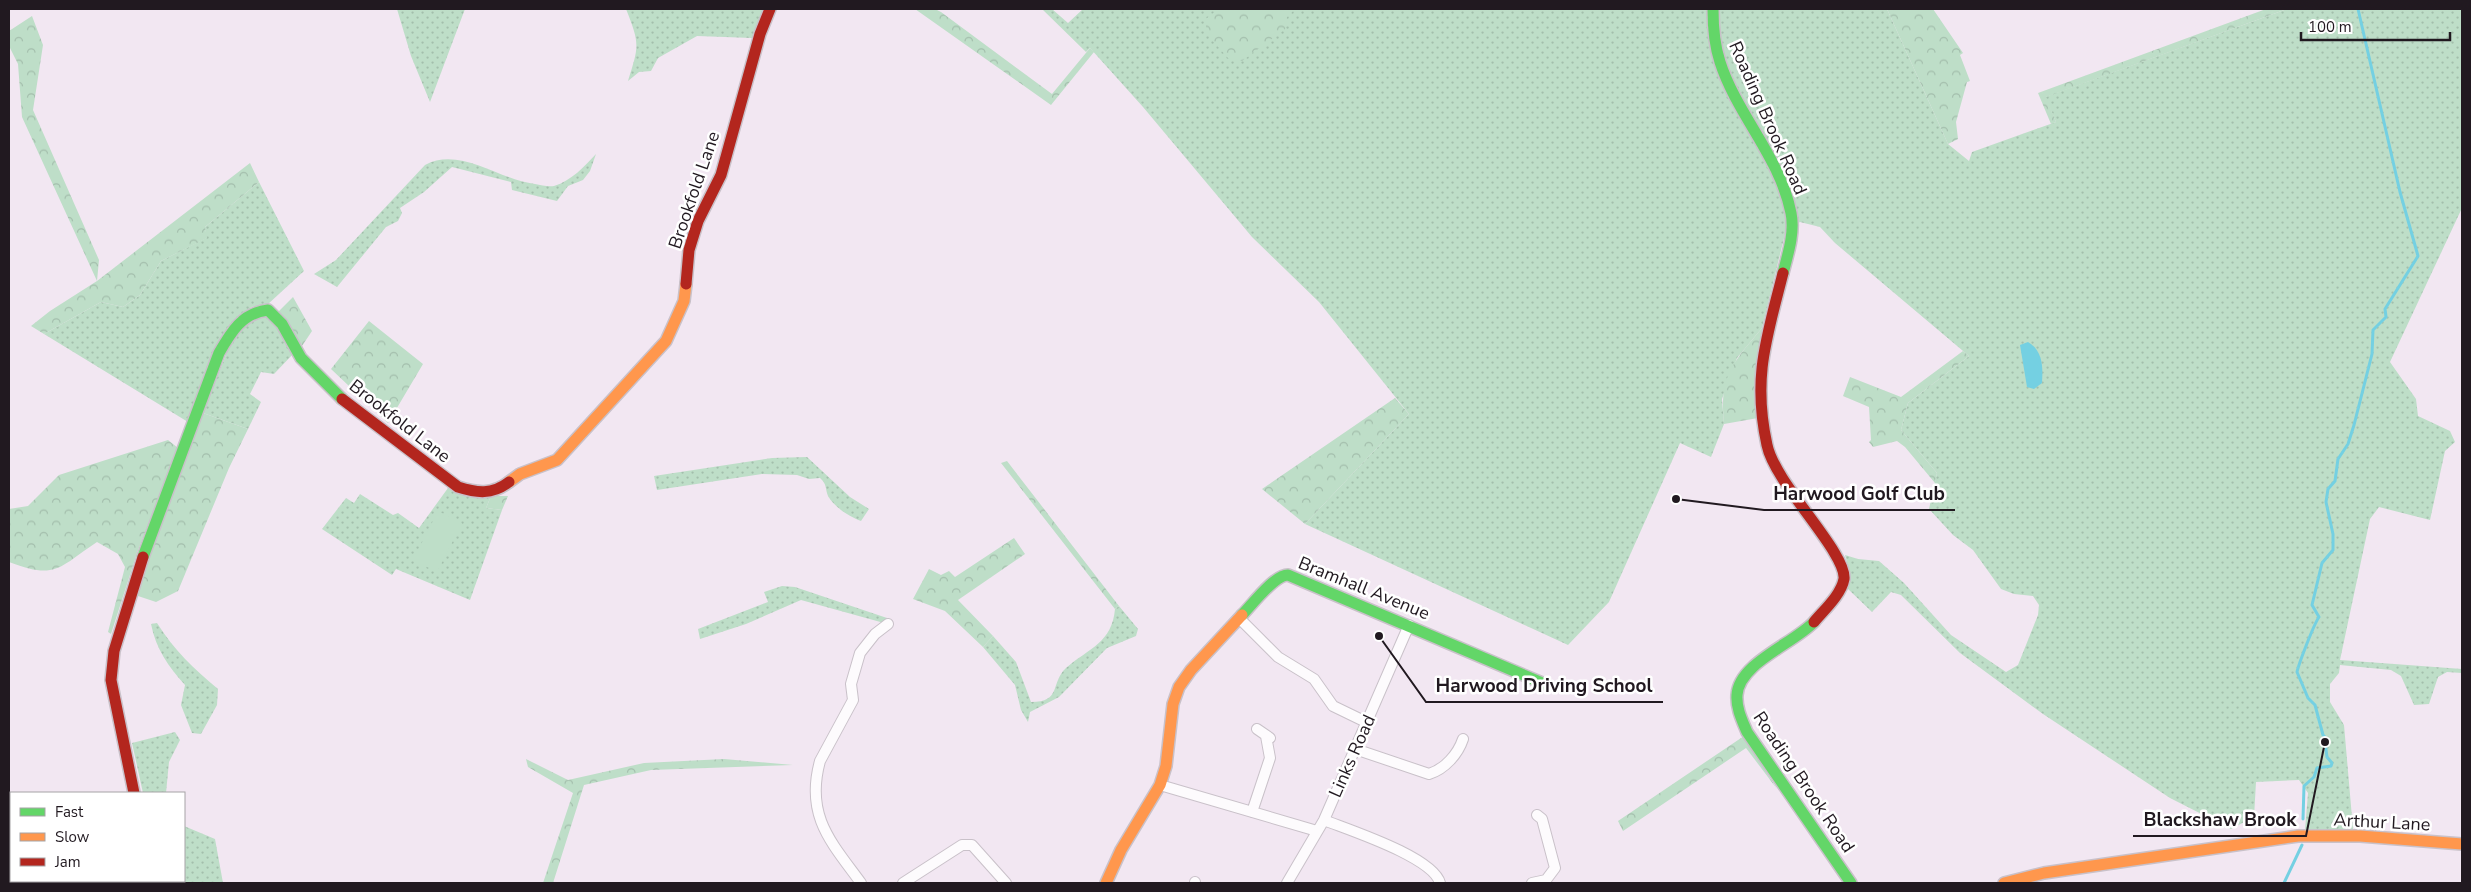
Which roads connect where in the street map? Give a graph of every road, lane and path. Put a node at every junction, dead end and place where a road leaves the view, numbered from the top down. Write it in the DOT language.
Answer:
graph roads {
  1 [pos="770,9"];
  2 [pos="1714,9"];
  3 [pos="1240,618"];
  4 [pos="888,624"];
  5 [pos="1409,625"];
  6 [pos="1548,684"];
  7 [pos="1366,722"];
  8 [pos="1256,728"];
  9 [pos="1464,738"];
  10 [pos="1355,749"];
  11 [pos="1160,785"];
  12 [pos="134,792"];
  13 [pos="1252,812"];
  14 [pos="1537,815"];
  15 [pos="1324,820"];
  16 [pos="1317,832"];
  17 [pos="2462,844"];
  18 [pos="861,883"];
  19 [pos="903,883"];
  20 [pos="1006,883"];
  21 [pos="1106,883"];
  22 [pos="1287,883"];
  23 [pos="1440,883"];
  24 [pos="1532,883"];
  25 [pos="1851,883"];
  26 [pos="2004,883"];
  1 -- 12 [label="street, Brookfold Lane"];
  2 -- 25 [label="street, Roading Brook Road"];
  3 -- 5 [label="street, Bramhall Avenue"];
  3 -- 7 [label="street"];
  3 -- 11 [label="street, Bramhall Avenue"];
  4 -- 18 [label="street"];
  5 -- 6 [label="street, Bramhall Avenue"];
  5 -- 7 [label="street, Links Road"];
  7 -- 10 [label="street, Links Road"];
  8 -- 13 [label="street"];
  9 -- 10 [label="street"];
  10 -- 15 [label="street, Links Road"];
  11 -- 13 [label="street"];
  11 -- 21 [label="street, Bramhall Avenue"];
  13 -- 16 [label="street"];
  14 -- 24 [label="street"];
  15 -- 16 [label="street, Links Road"];
  15 -- 23 [label="street"];
  16 -- 22 [label="street, Links Road"];
  17 -- 26 [label="street, Arthur Lane"];
  19 -- 20 [label="street"];
}
